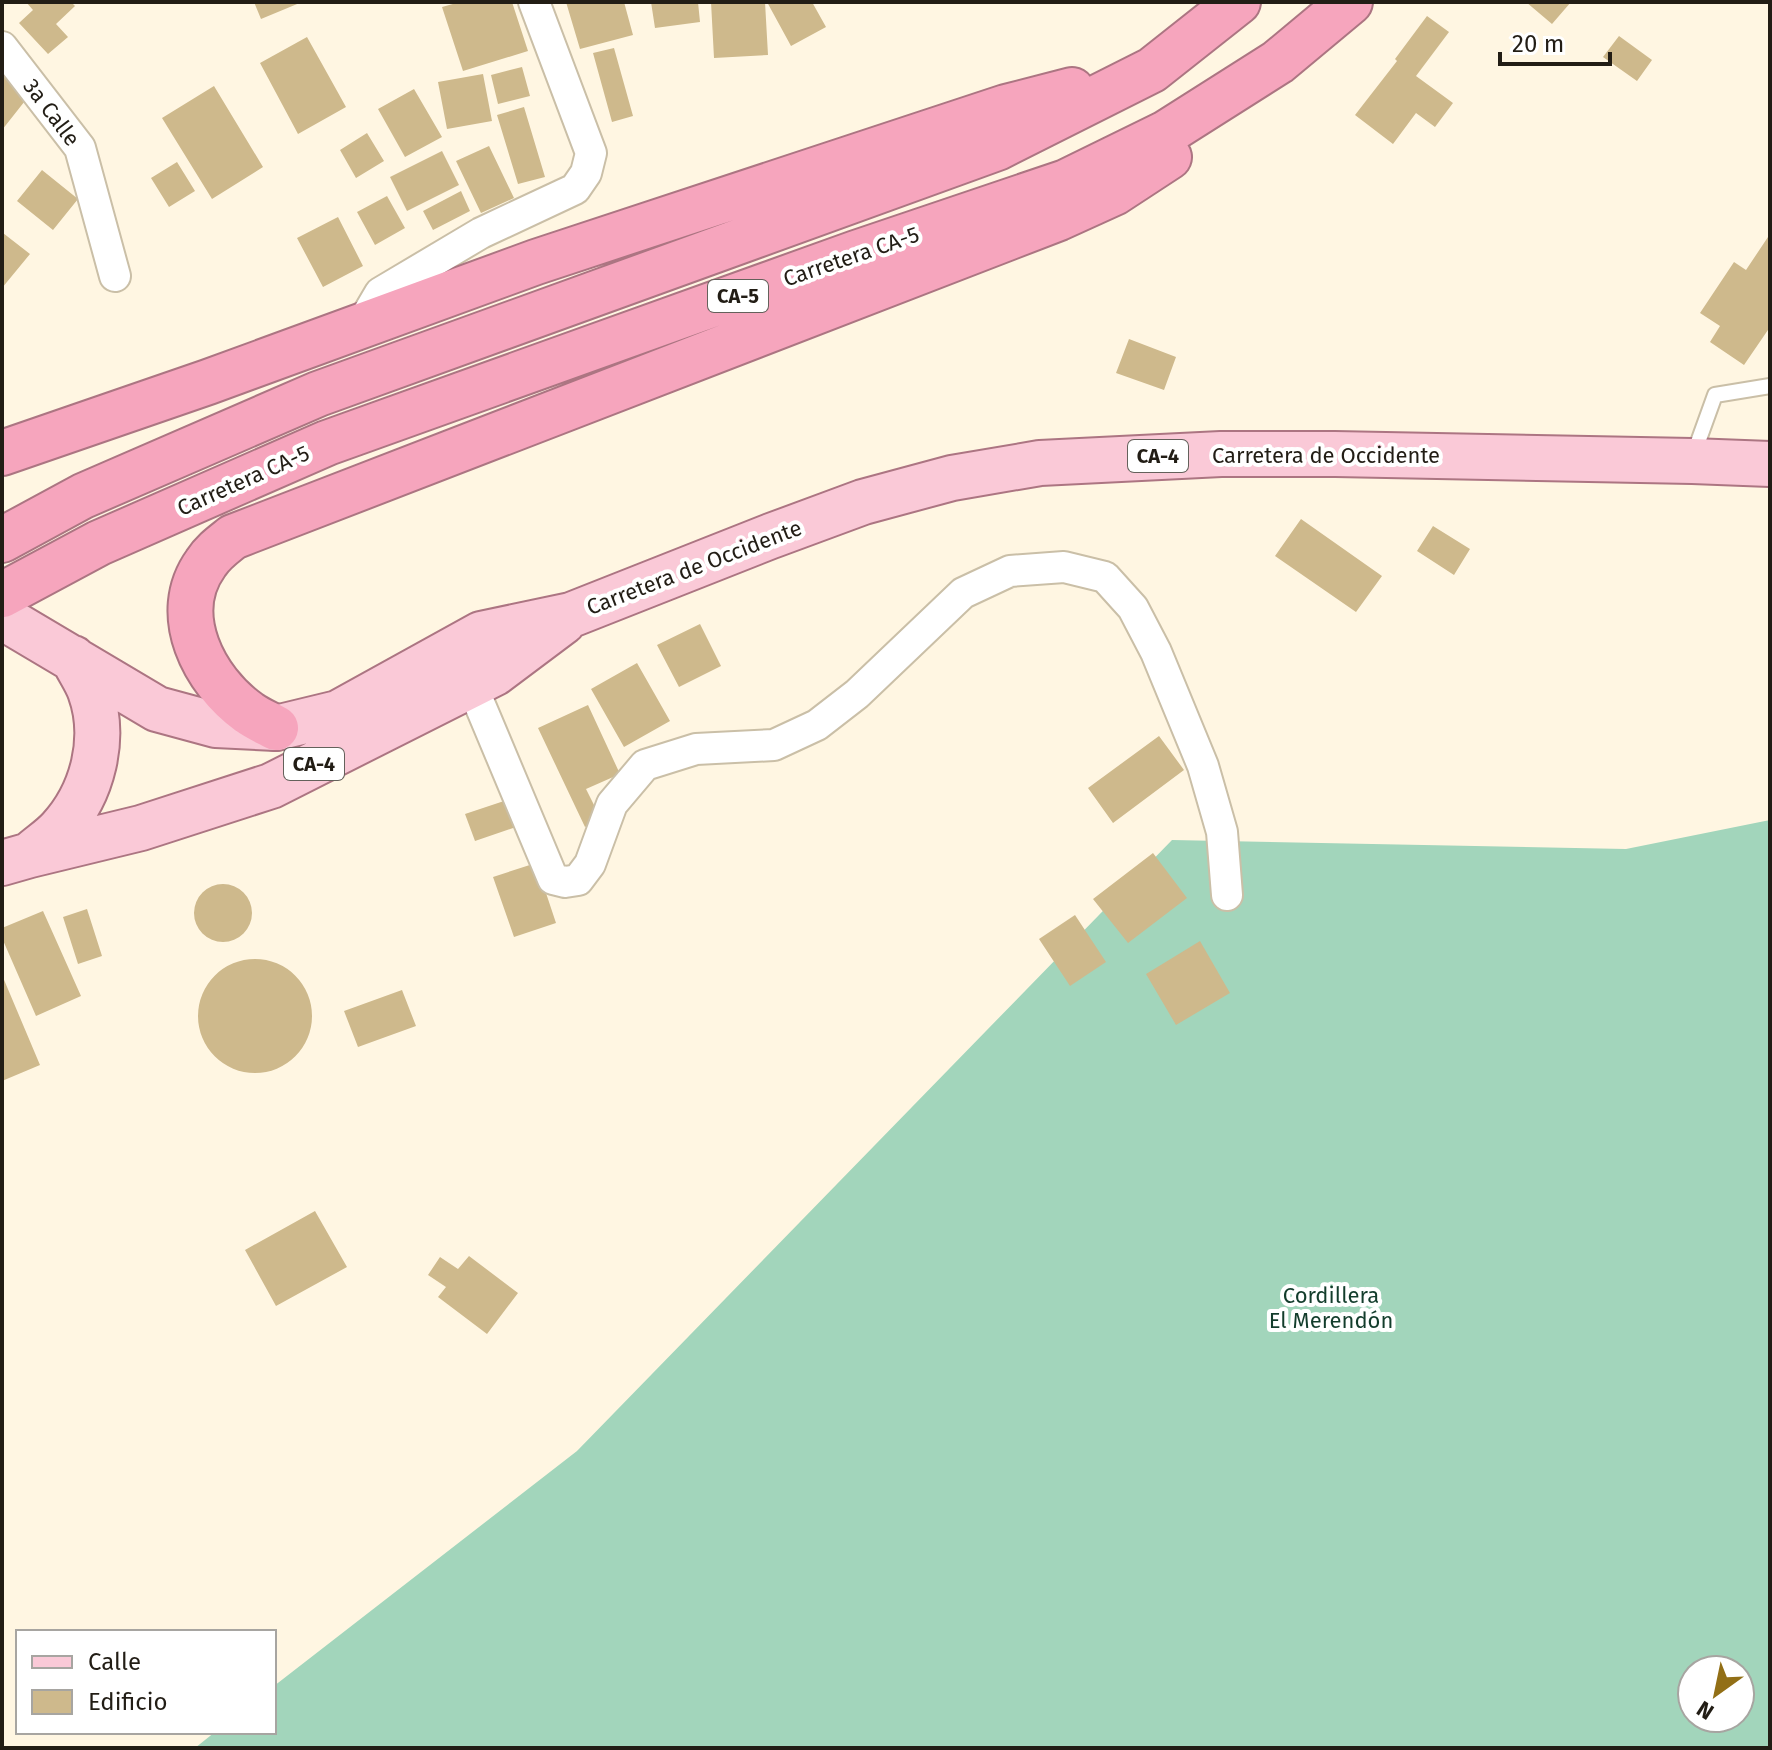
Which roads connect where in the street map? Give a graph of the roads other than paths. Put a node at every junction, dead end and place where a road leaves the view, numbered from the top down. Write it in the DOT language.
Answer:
graph roads {
  1 [pos="534,2"];
  2 [pos="1238,2"];
  3 [pos="1350,2"];
  4 [pos="2,47"];
  5 [pos="1278,62"];
  6 [pos="1152,70"];
  7 [pos="115,276"];
  8 [pos="360,327"];
  9 [pos="1770,386"];
  10 [pos="2,453"];
  11 [pos="1692,461"];
  12 [pos="1770,464"];
  13 [pos="2,540"];
  14 [pos="2,595"];
  15 [pos="571,615"];
  16 [pos="2,617"];
  17 [pos="73,658"];
  18 [pos="472,686"];
  19 [pos="276,728"];
  20 [pos="16,859"];
  21 [pos="1227,895"];
  1 -- 8 [label="street"];
  2 -- 6 [label="highway, CA-5"];
  3 -- 5 [label="highway, Carretera CA-5 / CA-5"];
  4 -- 7 [label="street, 3a Calle"];
  5 -- 14 [label="highway, Carretera CA-5 / CA-5"];
  5 -- 19 [label="highway"];
  6 -- 8 [label="highway"];
  6 -- 13 [label="highway, CA-5"];
  8 -- 10 [label="highway"];
  9 -- 11 [label="lane"];
  11 -- 12 [label="main road, Carretera de Occidente / CA-4"];
  11 -- 15 [label="main road, Carretera de Occidente / CA-4"];
  15 -- 18 [label="main road, Carretera de Occidente / CA-4"];
  15 -- 19 [label="main road, Carretera de Occidente / CA-4"];
  16 -- 17 [label="main road, Carretera de Occidente / CA-4"];
  17 -- 19 [label="main road, Carretera de Occidente / CA-4"];
  17 -- 20 [label="main road"];
  18 -- 20 [label="main road, Carretera de Occidente / CA-4"];
  18 -- 21 [label="street"];
}
